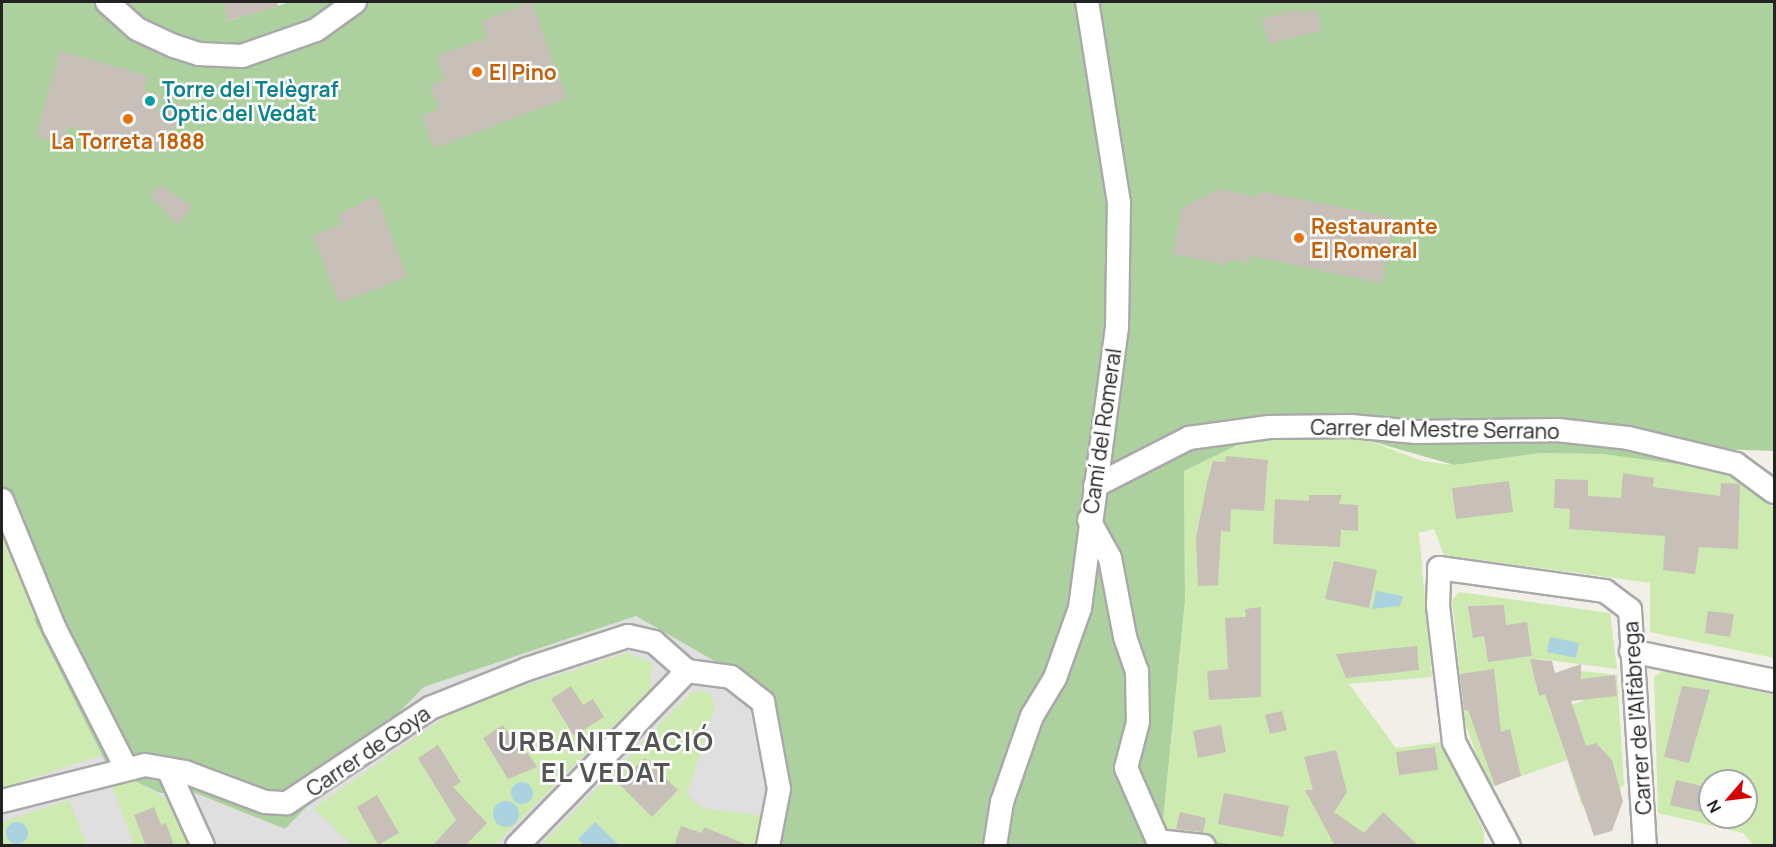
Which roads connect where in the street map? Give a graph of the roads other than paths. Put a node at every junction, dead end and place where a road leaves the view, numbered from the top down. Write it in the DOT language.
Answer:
graph roads {
  1 [pos="107,2"];
  2 [pos="355,2"];
  3 [pos="1087,2"];
  4 [pos="1095,486"];
  5 [pos="1774,492"];
  6 [pos="2,500"];
  7 [pos="1089,520"];
  8 [pos="1631,651"];
  9 [pos="687,671"];
  10 [pos="1774,681"];
  11 [pos="126,768"];
  12 [pos="168,769"];
  13 [pos="2,801"];
  14 [pos="203,846"];
  15 [pos="517,846"];
  16 [pos="768,846"];
  17 [pos="995,846"];
  18 [pos="1204,846"];
  19 [pos="1509,846"];
  20 [pos="1645,846"];
  1 -- 2 [label="street"];
  3 -- 4 [label="street, Camí del Romeral"];
  4 -- 5 [label="street, Carrer del Mestre Serrano"];
  4 -- 7 [label="street, Camí del Romeral"];
  6 -- 11 [label="street"];
  7 -- 17 [label="street, Camí del Romeral"];
  7 -- 18 [label="street"];
  8 -- 10 [label="street"];
  8 -- 19 [label="street, Carrer de l'Alfàbrega"];
  8 -- 20 [label="street, Carrer de l'Alfàbrega"];
  9 -- 12 [label="street, Carrer de Goya"];
  9 -- 15 [label="street"];
  9 -- 16 [label="street"];
  11 -- 12 [label="street, Carrer de Goya"];
  11 -- 13 [label="street, Carrer de Goya"];
  12 -- 14 [label="street"];
}
